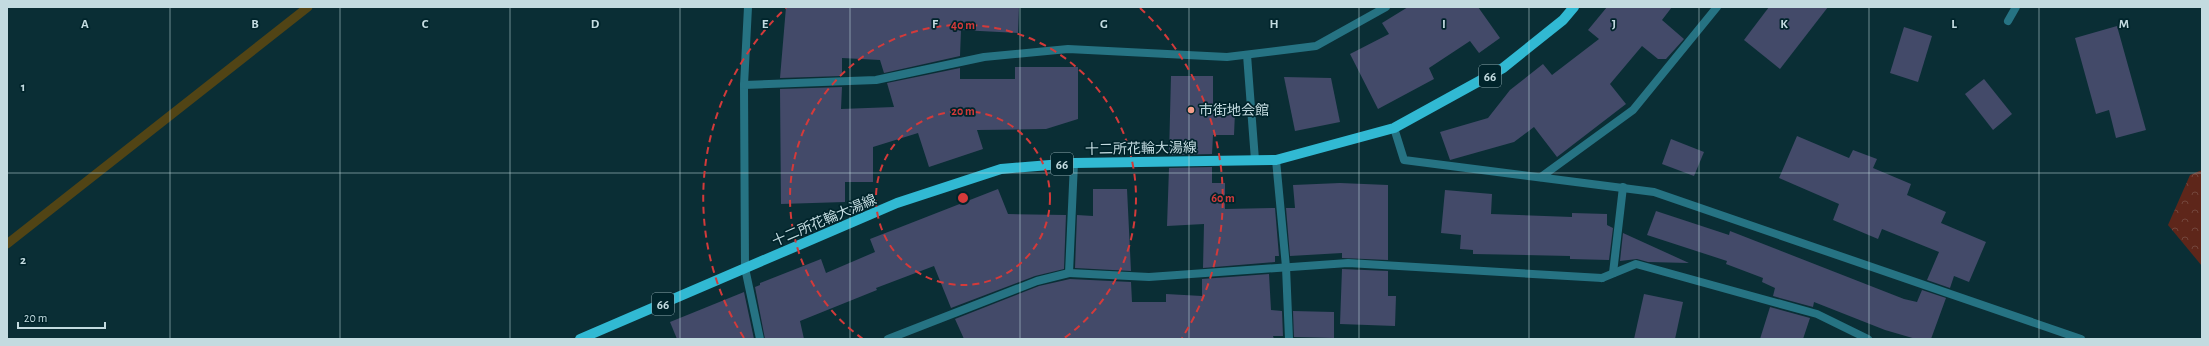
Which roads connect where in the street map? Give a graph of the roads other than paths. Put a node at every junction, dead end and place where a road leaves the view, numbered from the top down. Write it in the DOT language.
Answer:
graph roads {
  1 [pos="748,7"];
  2 [pos="1386,7"];
  3 [pos="1574,7"];
  4 [pos="1717,7"];
  5 [pos="2016,7"];
  6 [pos="2008,21"];
  7 [pos="1247,54"];
  8 [pos="744,85"];
  9 [pos="1394,128"];
  10 [pos="1255,160"];
  11 [pos="1276,160"];
  12 [pos="1074,163"];
  13 [pos="1541,177"];
  14 [pos="1623,187"];
  15 [pos="1286,267"];
  16 [pos="745,268"];
  17 [pos="1613,273"];
  18 [pos="1069,274"];
  19 [pos="580,339"];
  20 [pos="760,339"];
  21 [pos="888,339"];
  22 [pos="1289,339"];
  23 [pos="1868,339"];
  24 [pos="2081,339"];
  1 -- 8 [label="street"];
  2 -- 7 [label="street"];
  3 -- 9 [label="main road, 十二所花輪大湯線 / 66"];
  4 -- 13 [label="street"];
  5 -- 6 [label="street"];
  7 -- 8 [label="street"];
  7 -- 10 [label="street"];
  8 -- 16 [label="street"];
  9 -- 11 [label="main road, 十二所花輪大湯線 / 66"];
  9 -- 13 [label="street"];
  10 -- 11 [label="main road, 十二所花輪大湯線 / 66"];
  10 -- 12 [label="main road, 十二所花輪大湯線 / 66"];
  11 -- 15 [label="street"];
  12 -- 16 [label="main road, 十二所花輪大湯線 / 66"];
  12 -- 18 [label="street"];
  13 -- 14 [label="street"];
  14 -- 17 [label="street"];
  14 -- 24 [label="street"];
  15 -- 17 [label="street"];
  15 -- 18 [label="street"];
  15 -- 22 [label="street"];
  16 -- 19 [label="main road, 十二所花輪大湯線 / 66"];
  16 -- 20 [label="street"];
  17 -- 23 [label="street"];
  18 -- 21 [label="street"];
}
